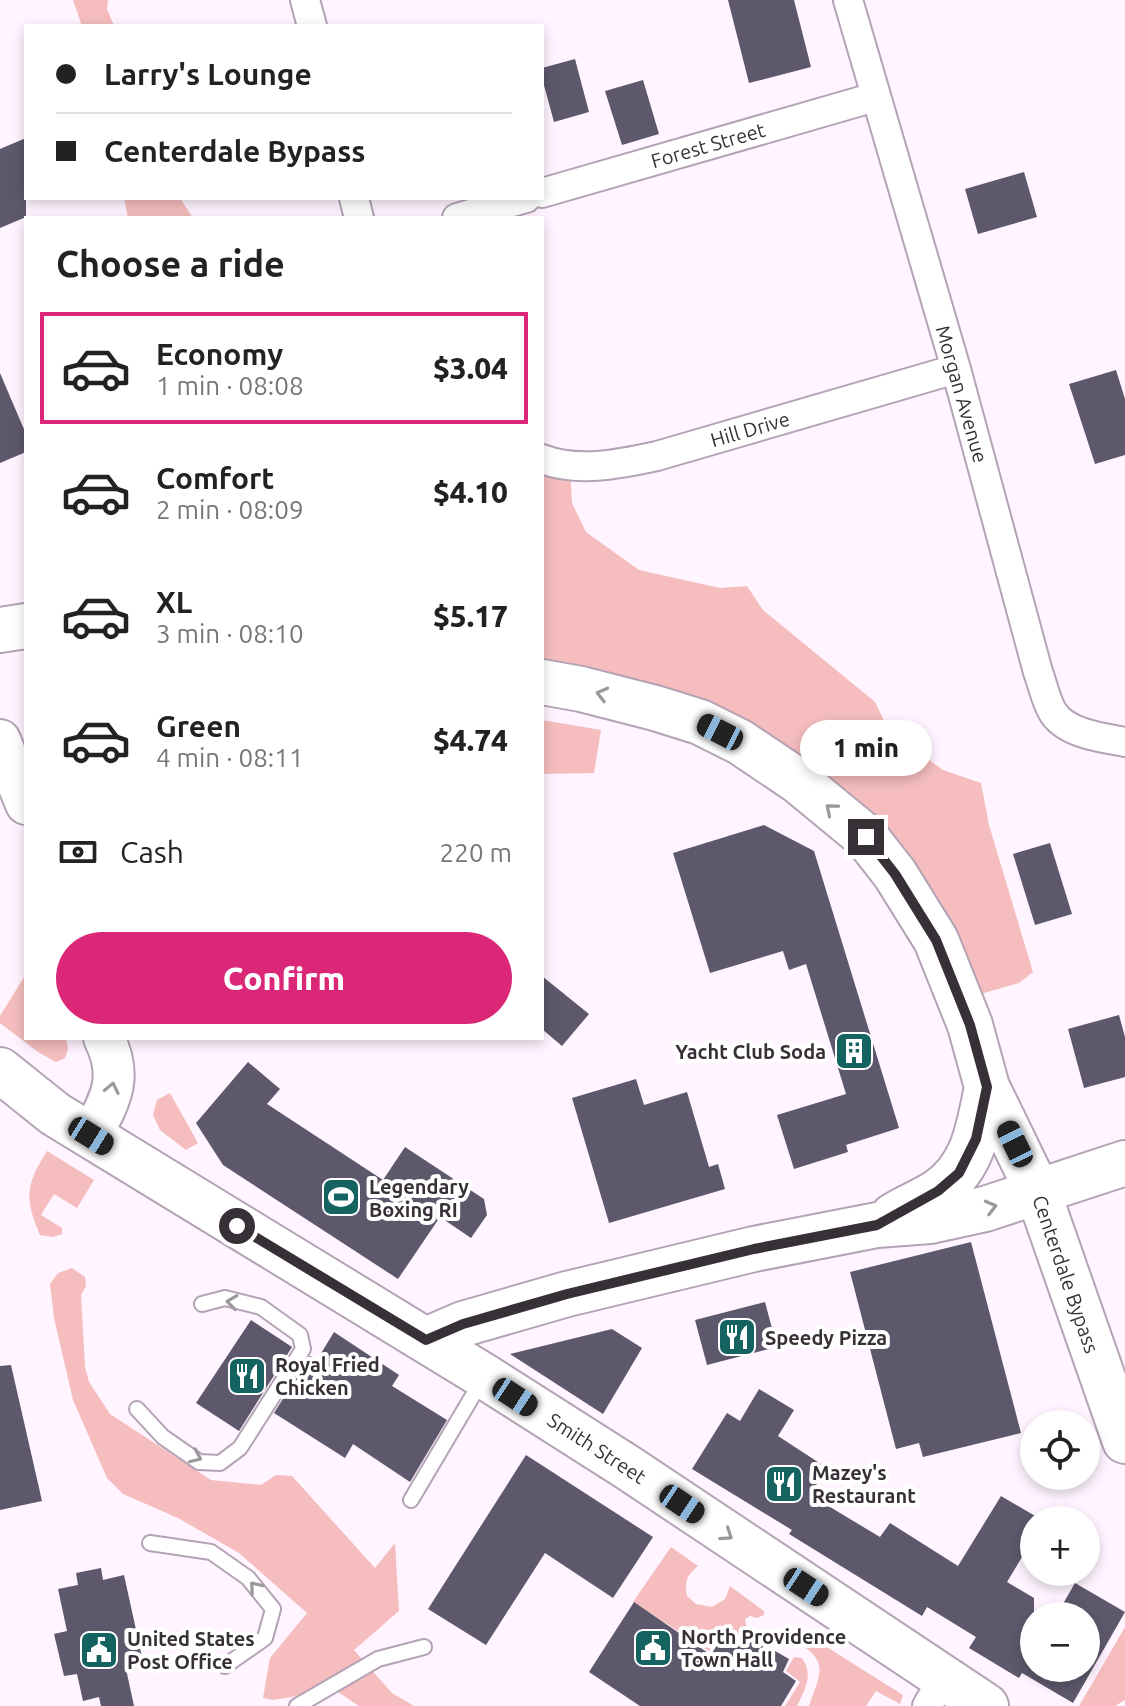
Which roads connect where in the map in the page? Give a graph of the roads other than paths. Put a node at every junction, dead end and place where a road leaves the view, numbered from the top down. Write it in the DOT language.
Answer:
graph roads {
  1 [pos="305,0"];
  2 [pos="848,0"];
  3 [pos="311,24"];
  4 [pos="875,97"];
  5 [pos="544,192"];
  6 [pos="519,200"];
  7 [pos="464,216"];
  8 [pos="956,369"];
  9 [pos="544,459"];
  10 [pos="24,626"];
  11 [pos="0,630"];
  12 [pos="544,682"];
  13 [pos="0,740"];
  14 [pos="1125,742"];
  15 [pos="24,799"];
  16 [pos="105,1040"];
  17 [pos="0,1070"];
  18 [pos="987,1087"];
  19 [pos="91,1136"];
  20 [pos="1125,1163"];
  21 [pos="1038,1192"];
  22 [pos="877,1225"];
  23 [pos="202,1304"];
  24 [pos="426,1340"];
  25 [pos="484,1376"];
  26 [pos="137,1409"];
  27 [pos="1125,1441"];
  28 [pos="411,1500"];
  29 [pos="150,1543"];
  30 [pos="424,1647"];
  31 [pos="225,1666"];
  32 [pos="935,1692"];
  33 [pos="297,1706"];
  34 [pos="986,1706"];
  1 -- 3 [label="street"];
  2 -- 4 [label="street, Morgan Avenue"];
  4 -- 5 [label="street, Forest Street"];
  4 -- 8 [label="street, Morgan Avenue"];
  6 -- 7 [label="street"];
  8 -- 9 [label="street, Hill Drive"];
  8 -- 14 [label="street, Morgan Avenue"];
  10 -- 11 [label="main road"];
  18 -- 12 [label="main road, Centerdale Bypass, one-way"];
  13 -- 15 [label="main road"];
  19 -- 16 [label="main road, one-way"];
  17 -- 19 [label="main road, Smith Street"];
  18 -- 21 [label="main road, Centerdale Bypass"];
  18 -- 22 [label="main road"];
  19 -- 24 [label="main road, Smith Street"];
  20 -- 21 [label="main road"];
  22 -- 21 [label="main road, one-way"];
  21 -- 27 [label="main road, Centerdale Bypass"];
  22 -- 24 [label="main road"];
  26 -- 23 [label="lane, one-way"];
  24 -- 25 [label="main road, Smith Street"];
  25 -- 28 [label="lane"];
  25 -- 32 [label="main road, Smith Street, one-way"];
  31 -- 29 [label="lane, one-way"];
  30 -- 33 [label="lane"];
  32 -- 34 [label="main road, Smith Street"];
}
